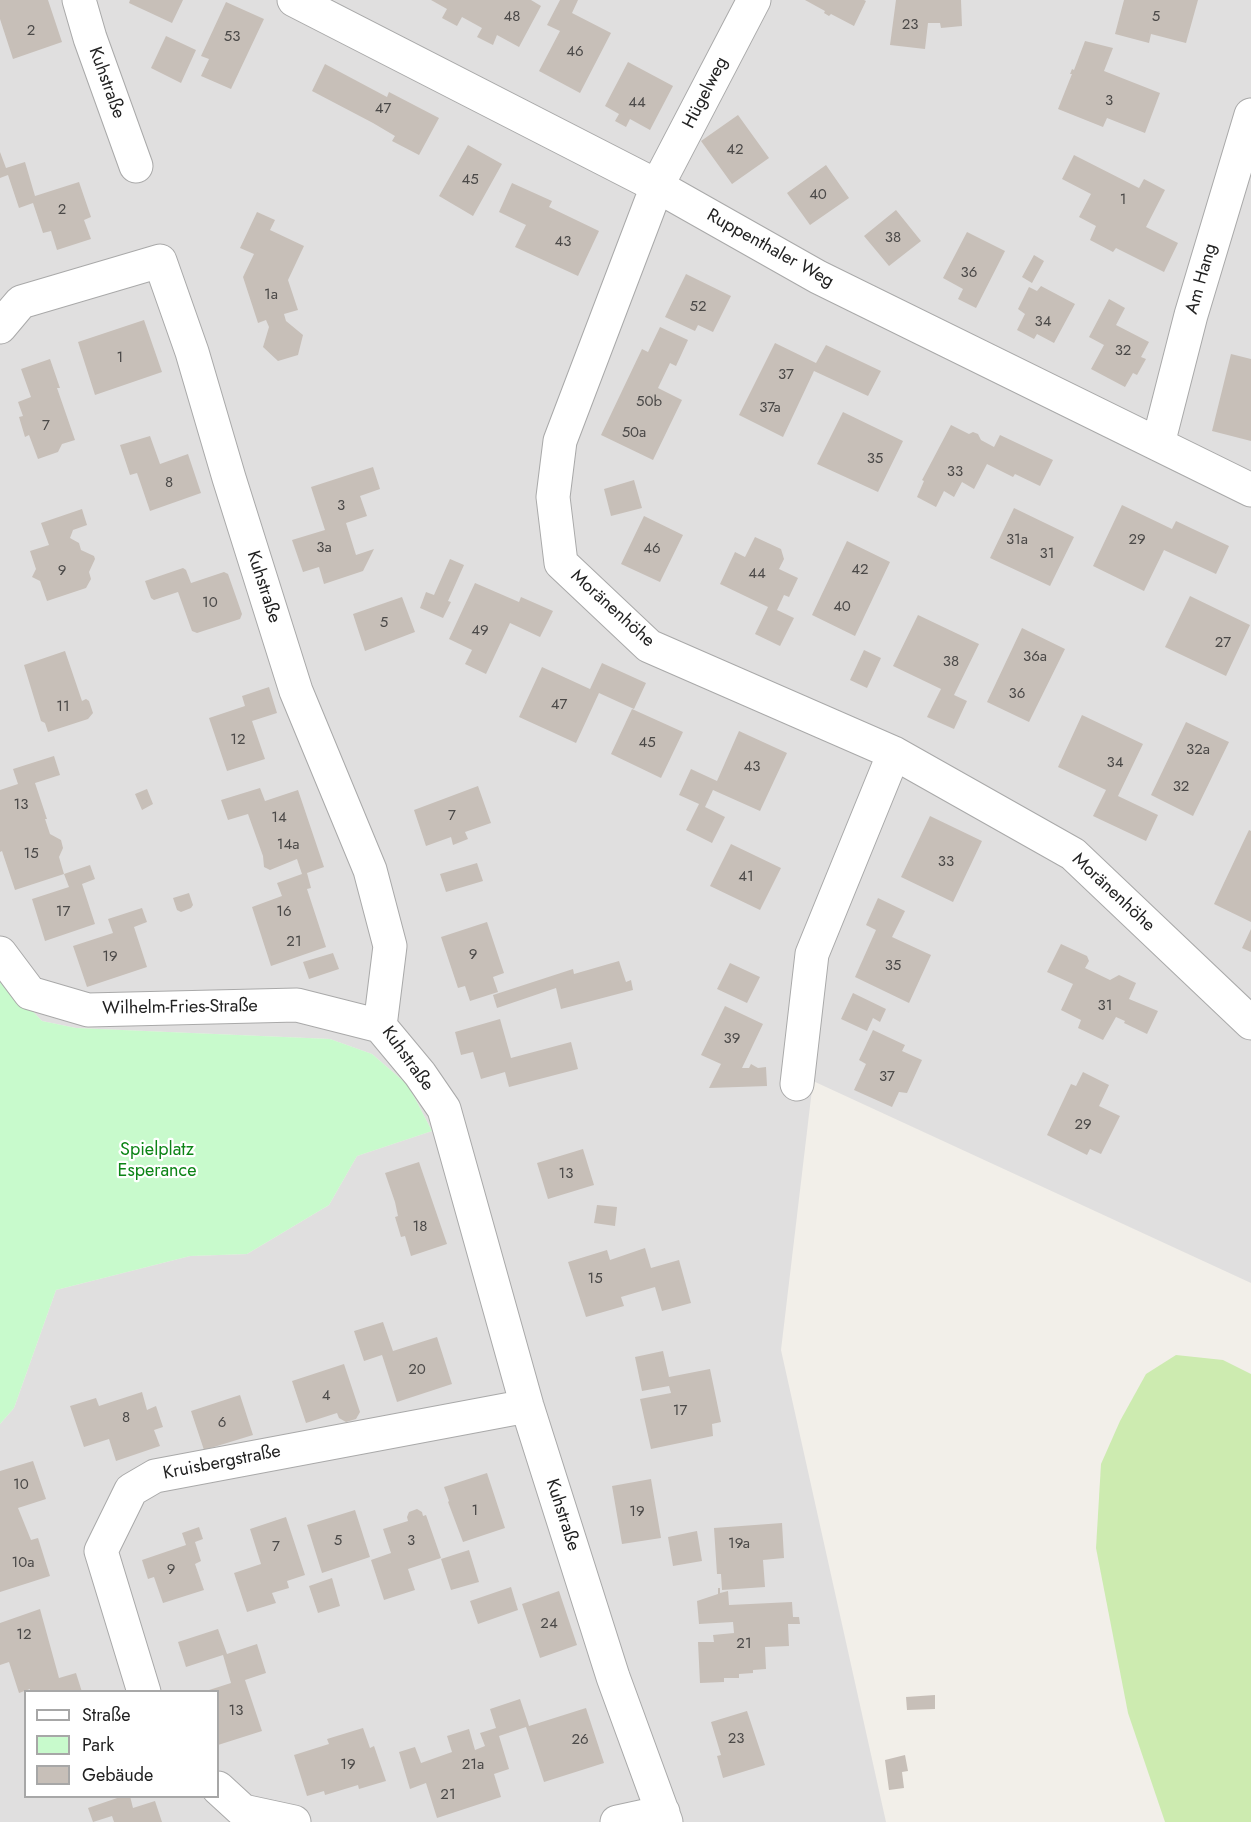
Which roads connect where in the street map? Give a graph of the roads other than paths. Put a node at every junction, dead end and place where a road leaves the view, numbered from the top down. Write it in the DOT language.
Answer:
graph roads {
  1 [pos="79,0"];
  2 [pos="294,0"];
  3 [pos="754,0"];
  4 [pos="1251,115"];
  5 [pos="136,166"];
  6 [pos="657,186"];
  7 [pos="0,327"];
  8 [pos="1158,444"];
  9 [pos="1251,490"];
  10 [pos="894,753"];
  11 [pos="0,953"];
  12 [pos="1251,1023"];
  13 [pos="380,1026"];
  14 [pos="797,1084"];
  15 [pos="528,1406"];
  16 [pos="143,1690"];
  17 [pos="219,1789"];
  18 [pos="242,1816"];
  19 [pos="665,1817"];
  20 [pos="294,1822"];
  21 [pos="616,1822"];
  1 -- 5 [label="street, Kuhstraße"];
  2 -- 6 [label="street, Ruppenthaler Weg"];
  3 -- 6 [label="street, Hügelweg"];
  4 -- 8 [label="street, Am Hang"];
  6 -- 8 [label="street, Ruppenthaler Weg"];
  6 -- 10 [label="street, Moränenhöhe"];
  7 -- 13 [label="street, Kuhstraße"];
  8 -- 9 [label="street, Ruppenthaler Weg"];
  10 -- 12 [label="street, Moränenhöhe"];
  10 -- 14 [label="street"];
  11 -- 13 [label="street, Wilhelm-Fries-Straße"];
  13 -- 15 [label="street, Kuhstraße"];
  15 -- 16 [label="street, Kruisbergstraße"];
  15 -- 19 [label="street, Kuhstraße"];
  17 -- 18 [label="street"];
  18 -- 20 [label="street"];
  19 -- 21 [label="street"];
}
